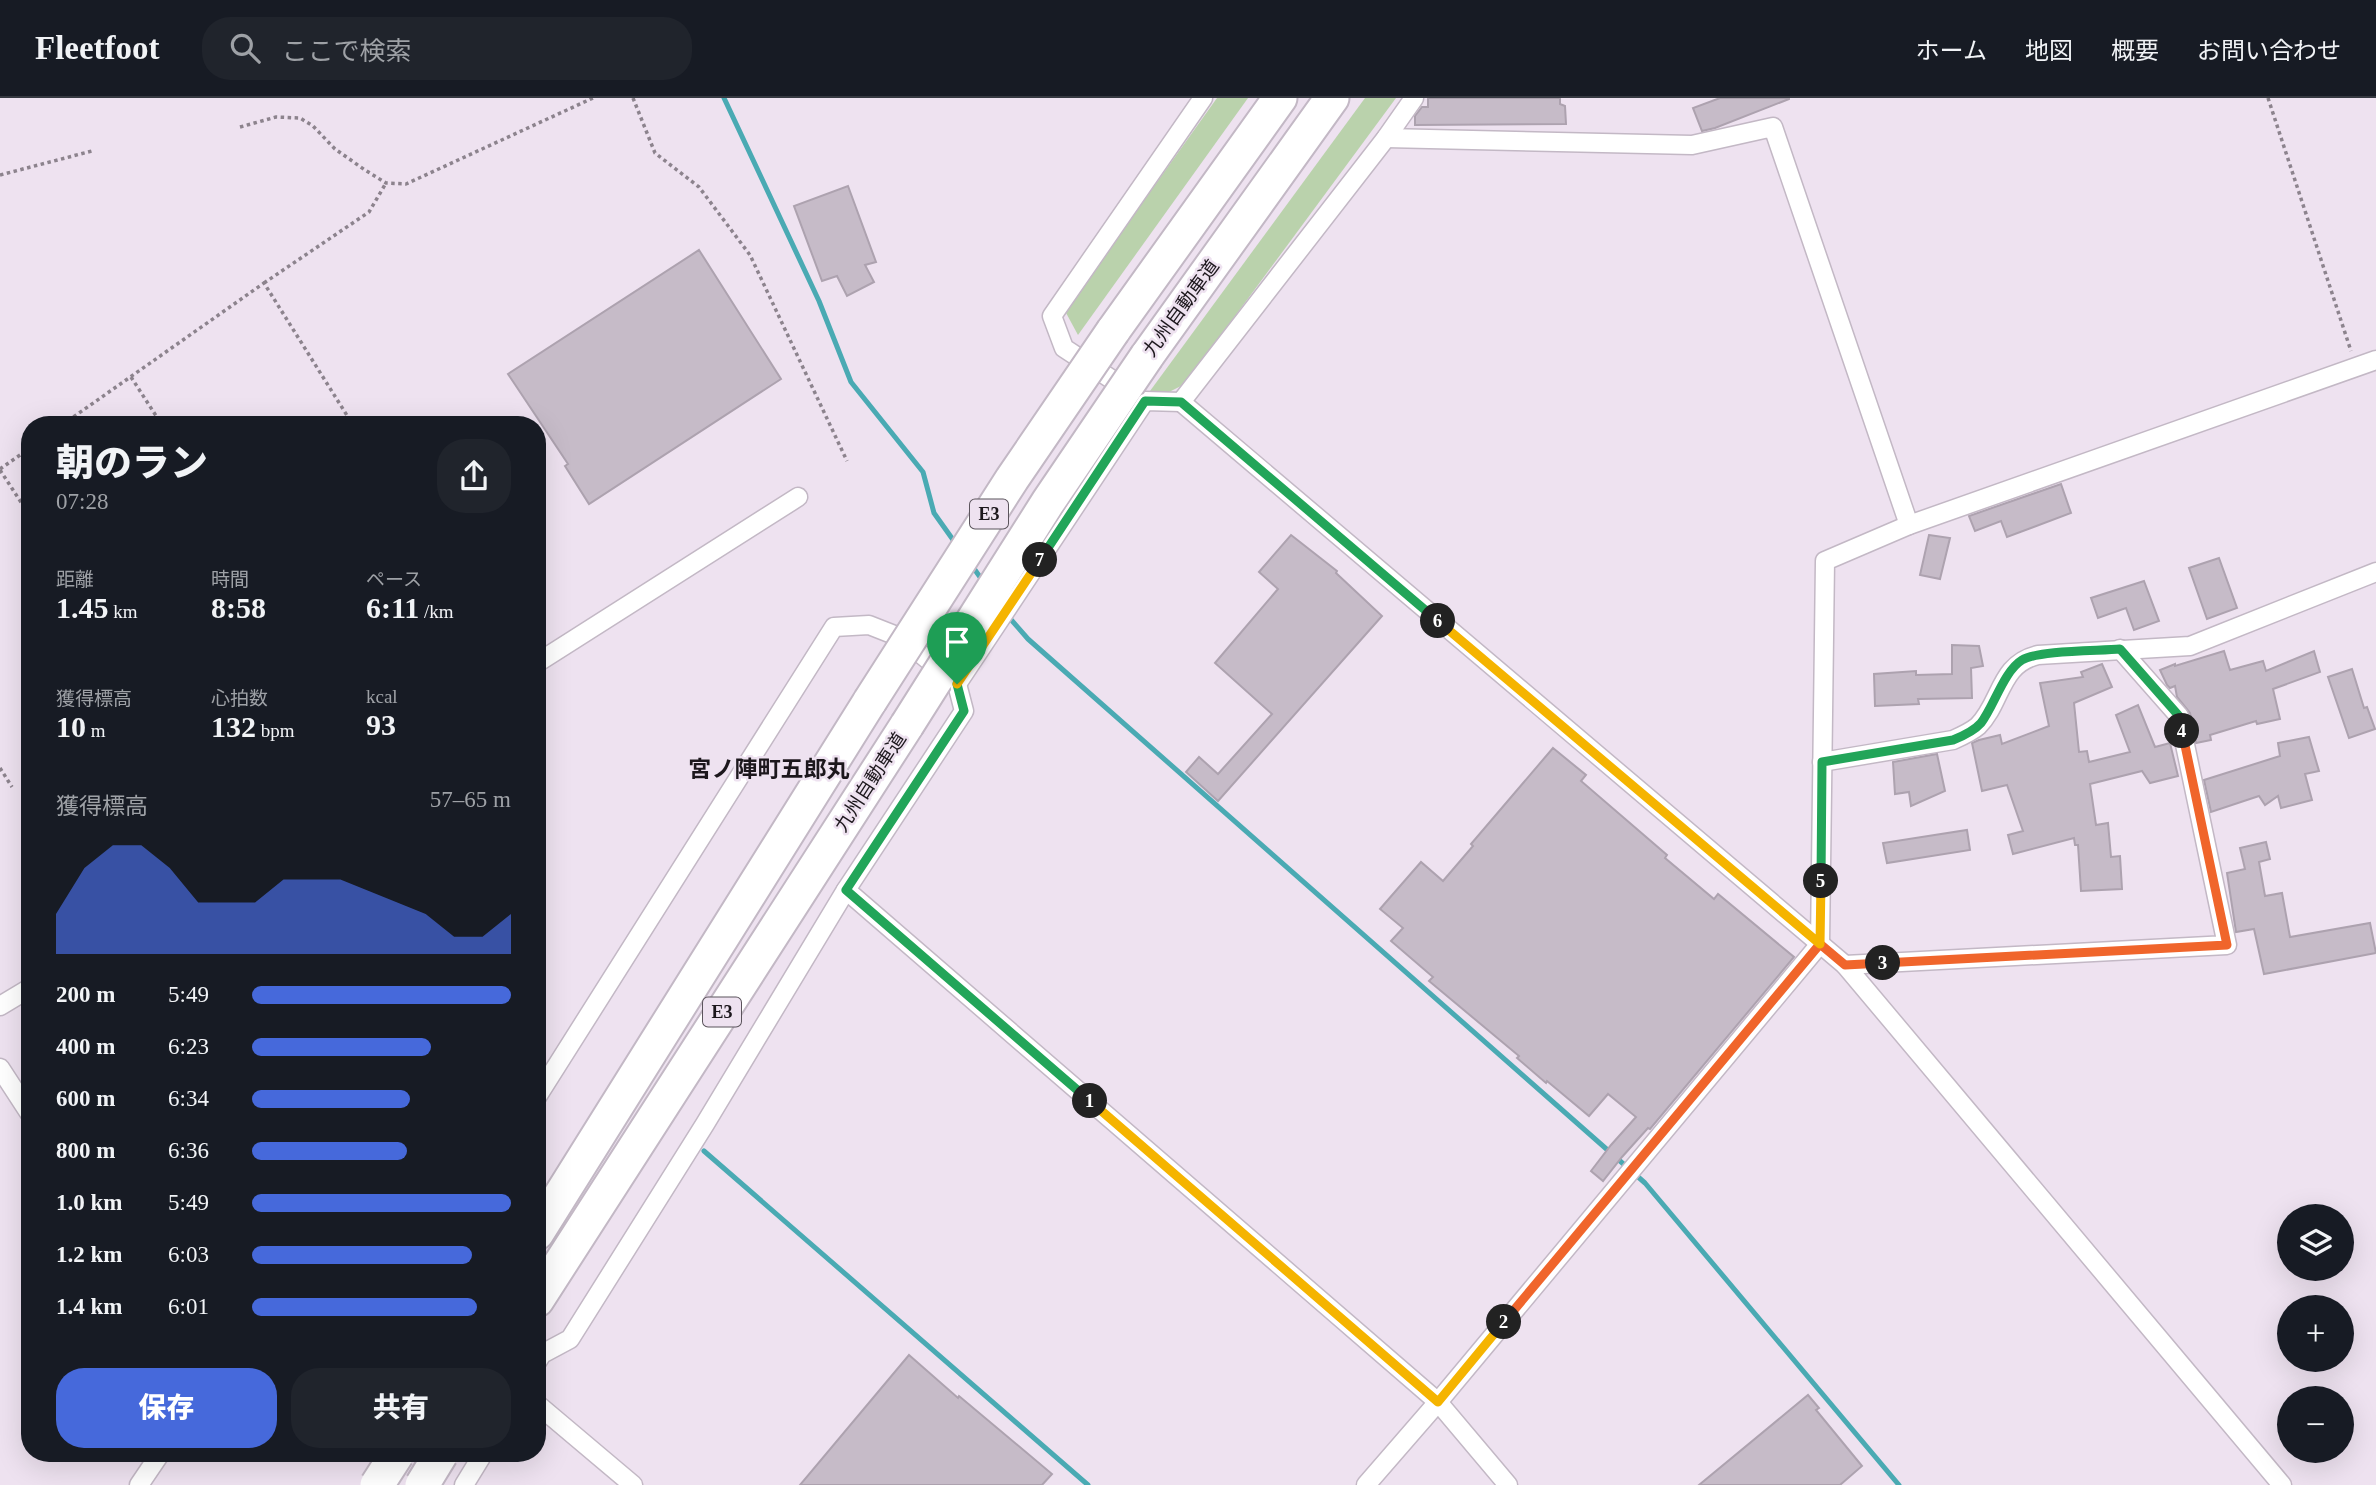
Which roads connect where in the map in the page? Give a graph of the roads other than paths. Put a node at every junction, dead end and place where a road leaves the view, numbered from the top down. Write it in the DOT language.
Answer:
graph roads {
  1 [pos="1203,98"];
  2 [pos="1280,98"];
  3 [pos="1332,98"];
  4 [pos="1414,98"];
  5 [pos="1386,138"];
  6 [pos="2376,360"];
  7 [pos="1145,401"];
  8 [pos="1181,402"];
  9 [pos="798,497"];
  10 [pos="1909,526"];
  11 [pos="2376,572"];
  12 [pos="2120,649"];
  13 [pos="546,657"];
  14 [pos="957,684"];
  15 [pos="1822,762"];
  16 [pos="846,890"];
  17 [pos="1820,944"];
  18 [pos="1845,965"];
  19 [pos="21,993"];
  20 [pos="0,1006"];
  21 [pos="0,1068"];
  22 [pos="546,1083"];
  23 [pos="21,1100"];
  24 [pos="546,1219"];
  25 [pos="546,1286"];
  26 [pos="546,1352"];
  27 [pos="1438,1402"];
  28 [pos="546,1412"];
  29 [pos="155,1462"];
  30 [pos="392,1462"];
  31 [pos="398,1462"];
  32 [pos="436,1462"];
  33 [pos="478,1462"];
  34 [pos="139,1485"];
  35 [pos="377,1485"];
  36 [pos="422,1485"];
  37 [pos="440,1485"];
  38 [pos="464,1485"];
  39 [pos="633,1485"];
  40 [pos="1366,1485"];
  41 [pos="1508,1485"];
  42 [pos="2282,1485"];
  1 -- 7 [label="street"];
  2 -- 24 [label="highway, E3, bridge"];
  3 -- 25 [label="highway, 九州自動車道 / E3, bridge"];
  4 -- 5 [label="street"];
  5 -- 8 [label="street"];
  5 -- 10 [label="street"];
  6 -- 10 [label="street"];
  7 -- 8 [label="street"];
  7 -- 14 [label="street"];
  8 -- 17 [label="street"];
  9 -- 13 [label="street"];
  10 -- 15 [label="street"];
  11 -- 12 [label="street"];
  12 -- 15 [label="street"];
  12 -- 18 [label="street"];
  14 -- 16 [label="street"];
  14 -- 22 [label="street"];
  15 -- 17 [label="street"];
  16 -- 26 [label="street"];
  16 -- 27 [label="street"];
  17 -- 18 [label="street"];
  17 -- 27 [label="street"];
  18 -- 42 [label="street"];
  19 -- 20 [label="street"];
  21 -- 23 [label="street"];
  27 -- 40 [label="street"];
  27 -- 41 [label="street"];
  28 -- 39 [label="street"];
  29 -- 34 [label="street"];
  30 -- 35 [label="highway, bridge"];
  31 -- 37 [label="street"];
  32 -- 36 [label="highway, bridge"];
  33 -- 38 [label="street"];
}
